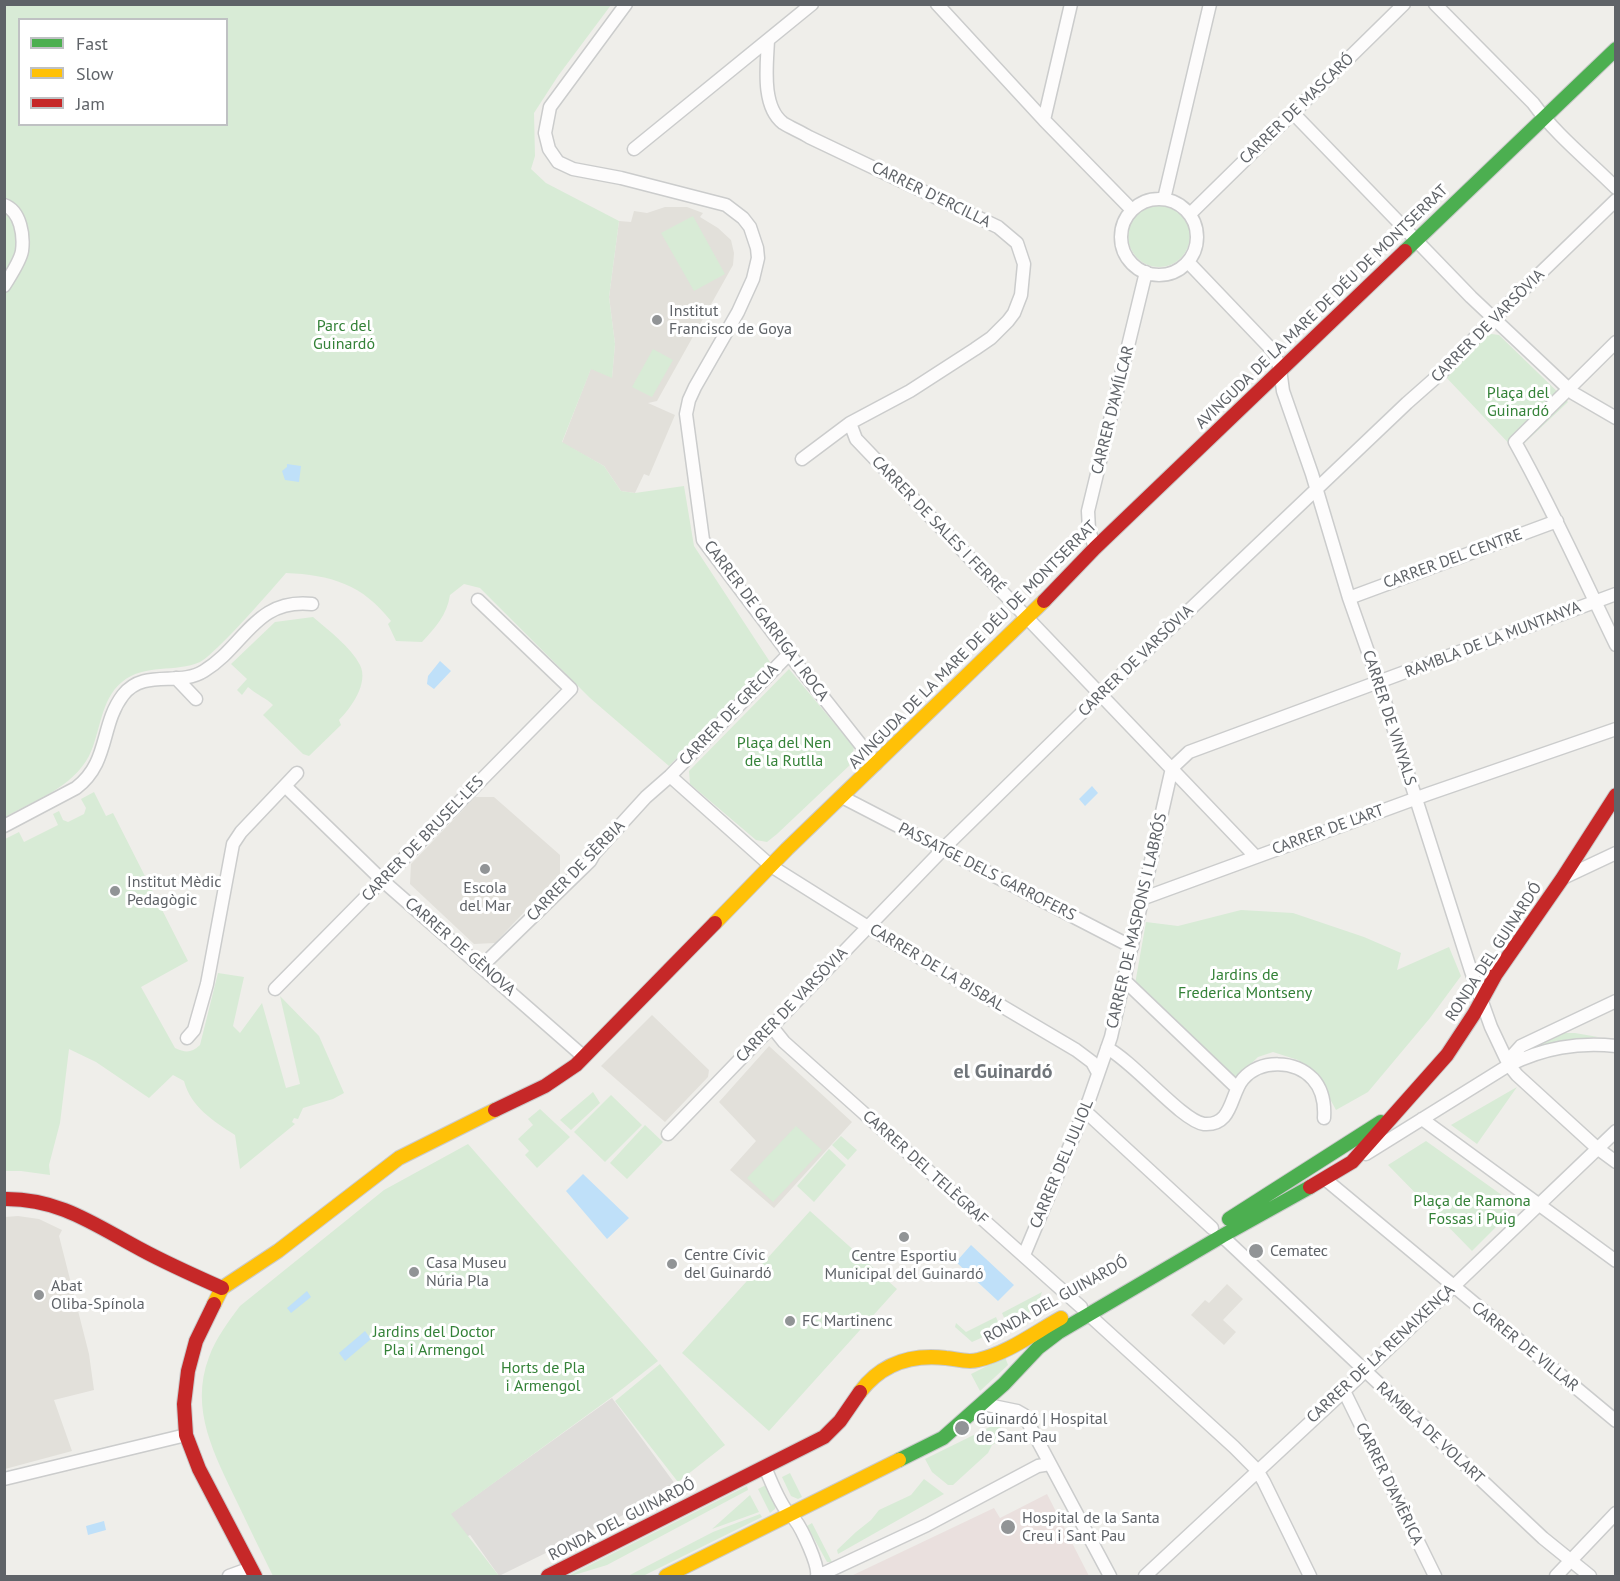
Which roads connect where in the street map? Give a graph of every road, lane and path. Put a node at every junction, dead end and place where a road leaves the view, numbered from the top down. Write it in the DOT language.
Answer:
graph roads {
  1 [pos="626,4"];
  2 [pos="812,4"];
  3 [pos="937,4"];
  4 [pos="1071,4"];
  5 [pos="1210,4"];
  6 [pos="1404,4"];
  7 [pos="1435,4"];
  8 [pos="768,40"];
  9 [pos="1616,49"];
  10 [pos="1293,113"];
  11 [pos="1544,119"];
  12 [pos="1044,120"];
  13 [pos="634,150"];
  14 [pos="1616,188"];
  15 [pos="1164,199"];
  16 [pos="1616,200"];
  17 [pos="4,205"];
  18 [pos="1132,210"];
  19 [pos="1190,214"];
  20 [pos="1415,239"];
  21 [pos="1188,262"];
  22 [pos="1146,272"];
  23 [pos="4,286"];
  24 [pos="1494,318"];
  25 [pos="1616,342"];
  26 [pos="1280,369"];
  27 [pos="1569,389"];
  28 [pos="1616,418"];
  29 [pos="850,423"];
  30 [pos="802,459"];
  31 [pos="1316,490"];
  32 [pos="1557,521"];
  33 [pos="1095,548"];
  34 [pos="1616,594"];
  35 [pos="1349,598"];
  36 [pos="478,600"];
  37 [pos="1595,602"];
  38 [pos="312,604"];
  39 [pos="1026,618"];
  40 [pos="1616,645"];
  41 [pos="789,654"];
  42 [pos="176,678"];
  43 [pos="1379,683"];
  44 [pos="1100,695"];
  45 [pos="196,699"];
  46 [pos="1616,729"];
  47 [pos="876,764"];
  48 [pos="1172,768"];
  49 [pos="297,773"];
  50 [pos="670,776"];
  51 [pos="285,786"];
  52 [pos="1616,795"];
  53 [pos="842,797"];
  54 [pos="1415,799"];
  55 [pos="4,826"];
  56 [pos="943,849"];
  57 [pos="1616,854"];
  58 [pos="1256,857"];
  59 [pos="771,866"];
  60 [pos="1562,879"];
  61 [pos="383,881"];
  62 [pos="1144,898"];
  63 [pos="868,927"];
  64 [pos="1132,946"];
  65 [pos="482,966"];
  66 [pos="1124,980"];
  67 [pos="275,989"];
  68 [pos="1482,1000"];
  69 [pos="1616,1001"];
  70 [pos="772,1026"];
  71 [pos="187,1038"];
  72 [pos="1616,1046"];
  73 [pos="1107,1048"];
  74 [pos="584,1057"];
  75 [pos="1509,1065"];
  76 [pos="1098,1073"];
  77 [pos="1237,1088"];
  78 [pos="1085,1111"];
  79 [pos="1324,1118"];
  80 [pos="1389,1118"];
  81 [pos="1422,1119"];
  82 [pos="1616,1131"];
  83 [pos="668,1134"];
  84 [pos="1597,1148"];
  85 [pos="1352,1162"];
  86 [pos="1616,1162"];
  87 [pos="1325,1179"];
  88 [pos="4,1199"];
  89 [pos="1538,1205"];
  90 [pos="1217,1232"];
  91 [pos="1024,1255"];
  92 [pos="1616,1261"];
  93 [pos="1452,1287"];
  94 [pos="222,1288"];
  95 [pos="1084,1311"];
  96 [pos="1364,1371"];
  97 [pos="1344,1391"];
  98 [pos="983,1404"];
  99 [pos="1616,1421"];
  100 [pos="186,1435"];
  101 [pos="1050,1464"];
  102 [pos="765,1467"];
  103 [pos="1257,1470"];
  104 [pos="4,1479"];
  105 [pos="1616,1513"];
  106 [pos="789,1515"];
  107 [pos="1571,1561"];
  108 [pos="253,1572"];
  109 [pos="229,1576"];
  110 [pos="548,1576"];
  111 [pos="666,1576"];
  112 [pos="818,1576"];
  113 [pos="1110,1576"];
  114 [pos="1144,1576"];
  115 [pos="1310,1576"];
  116 [pos="1435,1576"];
  117 [pos="1556,1576"];
  118 [pos="1590,1576"];
  1 -- 41 [label="street, CARRER DE GARRIGA I ROCA"];
  2 -- 8 [label="street"];
  3 -- 12 [label="street"];
  4 -- 12 [label="street"];
  5 -- 15 [label="street"];
  6 -- 10 [label="street, CARRER DE MASCARÓ"];
  7 -- 11 [label="street"];
  8 -- 13 [label="street"];
  8 -- 29 [label="street, CARRER D'ERCILLA"];
  9 -- 11 [label="street, AVINGUDA DE LA MARE DE DÉU DE MONTSERRAT"];
  10 -- 19 [label="street, CARRER DE MASCARÓ"];
  10 -- 20 [label="street"];
  11 -- 14 [label="street"];
  11 -- 20 [label="street, AVINGUDA DE LA MARE DE DÉU DE MONTSERRAT"];
  12 -- 18 [label="street"];
  15 -- 18 [label="street"];
  15 -- 19 [label="street"];
  16 -- 24 [label="street, CARRER DE VARSÒVIA"];
  17 -- 23 [label="street"];
  18 -- 22 [label="street"];
  19 -- 21 [label="street"];
  20 -- 24 [label="street"];
  20 -- 26 [label="street, AVINGUDA DE LA MARE DE DÉU DE MONTSERRAT"];
  21 -- 22 [label="street"];
  21 -- 26 [label="street, CARRER DE VINYALS"];
  22 -- 33 [label="street, CARRER D'AMÍLCAR"];
  24 -- 27 [label="street"];
  24 -- 31 [label="street, CARRER DE VARSÒVIA"];
  25 -- 27 [label="street"];
  26 -- 31 [label="street, CARRER DE VINYALS"];
  26 -- 33 [label="street, AVINGUDA DE LA MARE DE DÉU DE MONTSERRAT"];
  27 -- 28 [label="street"];
  27 -- 32 [label="street"];
  29 -- 30 [label="street, CARRER D'ERCILLA"];
  29 -- 39 [label="street, CARRER DE SALES I FERRÉ"];
  31 -- 35 [label="street, CARRER DE VINYALS"];
  31 -- 44 [label="street, CARRER DE VARSÒVIA"];
  32 -- 35 [label="street, CARRER DEL CENTRE"];
  32 -- 37 [label="street"];
  33 -- 39 [label="street, AVINGUDA DE LA MARE DE DÉU DE MONTSERRAT"];
  34 -- 37 [label="street, RAMBLA DE LA MUNTANYA"];
  35 -- 43 [label="street, CARRER DE VINYALS"];
  36 -- 61 [label="street, CARRER DE BRUSEL·LES"];
  37 -- 40 [label="street"];
  37 -- 43 [label="street, RAMBLA DE LA MUNTANYA"];
  38 -- 42 [label="street"];
  39 -- 44 [label="street, CARRER DE SALES I FERRÉ"];
  39 -- 47 [label="street, AVINGUDA DE LA MARE DE DÉU DE MONTSERRAT"];
  41 -- 47 [label="street, CARRER DE GARRIGA I ROCA"];
  41 -- 50 [label="street, CARRER DE GRÈCIA"];
  42 -- 45 [label="street"];
  42 -- 55 [label="street"];
  43 -- 48 [label="street, RAMBLA DE LA MUNTANYA"];
  43 -- 54 [label="street, CARRER DE VINYALS"];
  44 -- 48 [label="street, CARRER DE SALES I FERRÉ"];
  44 -- 56 [label="street, CARRER DE VARSÒVIA"];
  46 -- 54 [label="street, CARRER DE L'ART"];
  47 -- 53 [label="street, AVINGUDA DE LA MARE DE DÉU DE MONTSERRAT"];
  48 -- 58 [label="street, CARRER DE SALES I FERRÉ"];
  48 -- 62 [label="street, CARRER DE MASPONS I LABRÓS"];
  49 -- 51 [label="street"];
  50 -- 59 [label="street, CARRER DE LA BISBAL"];
  50 -- 65 [label="street, CARRER DE SÈRBIA"];
  51 -- 61 [label="street, CARRER DE GÈNOVA"];
  51 -- 71 [label="street"];
  52 -- 60 [label="street, RONDA DEL GUINARDÓ"];
  53 -- 56 [label="street, PASSATGE DELS GARROFERS"];
  53 -- 59 [label="street, AVINGUDA DE LA MARE DE DÉU DE MONTSERRAT"];
  54 -- 58 [label="street, CARRER DE L'ART"];
  54 -- 68 [label="street, CARRER DE VINYALS"];
  56 -- 63 [label="street, CARRER DE VARSÒVIA"];
  56 -- 64 [label="street, PASSATGE DELS GARROFERS"];
  57 -- 60 [label="street"];
  58 -- 62 [label="street, CARRER DE L'ART"];
  59 -- 63 [label="street, CARRER DE LA BISBAL"];
  59 -- 74 [label="street, AVINGUDA DE LA MARE DE DÉU DE MONTSERRAT"];
  60 -- 68 [label="street, RONDA DEL GUINARDÓ"];
  61 -- 65 [label="street, CARRER DE GÈNOVA"];
  61 -- 67 [label="street, CARRER DE BRUSEL·LES"];
  62 -- 64 [label="street, CARRER DE MASPONS I LABRÓS"];
  63 -- 70 [label="street, CARRER DE VARSÒVIA"];
  63 -- 76 [label="street, CARRER DE LA BISBAL"];
  64 -- 66 [label="street, CARRER DE MASPONS I LABRÓS"];
  65 -- 74 [label="street, CARRER DE GÈNOVA"];
  66 -- 73 [label="street, CARRER DE MASPONS I LABRÓS"];
  66 -- 77 [label="street"];
  68 -- 75 [label="street, CARRER DE VINYALS"];
  68 -- 80 [label="street, RONDA DEL GUINARDÓ"];
  69 -- 75 [label="street"];
  70 -- 83 [label="street, CARRER DE VARSÒVIA"];
  70 -- 91 [label="street, CARRER DEL TELÈGRAF"];
  72 -- 75 [label="street"];
  73 -- 76 [label="street, CARRER DE MASPONS I LABRÓS"];
  73 -- 77 [label="street"];
  74 -- 94 [label="street, AVINGUDA DE LA MARE DE DÉU DE MONTSERRAT"];
  75 -- 81 [label="street"];
  75 -- 84 [label="street"];
  76 -- 78 [label="street, CARRER DEL JULIOL"];
  77 -- 79 [label="street"];
  78 -- 90 [label="street, RAMBLA DE VOLART"];
  78 -- 91 [label="street, CARRER DEL JULIOL"];
  80 -- 85 [label="street, RONDA DEL GUINARDÓ"];
  80 -- 90 [label="street, RONDA DEL GUINARDÓ"];
  81 -- 85 [label="street"];
  81 -- 89 [label="street"];
  82 -- 84 [label="street, CARRER DE LA RENAIXENÇA"];
  84 -- 86 [label="street"];
  84 -- 89 [label="street, CARRER DE LA RENAIXENÇA"];
  85 -- 87 [label="street, RONDA DEL GUINARDÓ"];
  87 -- 90 [label="street, RONDA DEL GUINARDÓ"];
  87 -- 93 [label="street, CARRER DE VILLAR"];
  88 -- 94 [label="street"];
  89 -- 92 [label="street"];
  89 -- 93 [label="street, CARRER DE LA RENAIXENÇA"];
  90 -- 95 [label="street, RONDA DEL GUINARDÓ"];
  90 -- 96 [label="street, RAMBLA DE VOLART"];
  91 -- 95 [label="street, CARRER DEL TELÈGRAF"];
  93 -- 96 [label="street, CARRER DE LA RENAIXENÇA"];
  93 -- 99 [label="street, CARRER DE VILLAR"];
  94 -- 100 [label="street"];
  95 -- 98 [label="street, RONDA DEL GUINARDÓ"];
  95 -- 102 [label="street, RONDA DEL GUINARDÓ"];
  95 -- 103 [label="street, CARRER DEL TELÈGRAF"];
  96 -- 97 [label="street, CARRER DE LA RENAIXENÇA"];
  96 -- 107 [label="street, RAMBLA DE VOLART"];
  97 -- 103 [label="street, CARRER DE LA RENAIXENÇA"];
  97 -- 116 [label="street, CARRER D'AMÈRICA"];
  98 -- 101 [label="street"];
  98 -- 106 [label="street, RONDA DEL GUINARDÓ"];
  100 -- 104 [label="street"];
  100 -- 108 [label="street"];
  101 -- 112 [label="street"];
  101 -- 113 [label="street"];
  102 -- 106 [label="street"];
  102 -- 110 [label="street, RONDA DEL GUINARDÓ"];
  103 -- 114 [label="street, CARRER DE LA RENAIXENÇA"];
  103 -- 115 [label="street, CARRER DEL TELÈGRAF"];
  105 -- 107 [label="street"];
  106 -- 111 [label="street, RONDA DEL GUINARDÓ"];
  106 -- 112 [label="street"];
  107 -- 117 [label="street"];
  107 -- 118 [label="street, RAMBLA DE VOLART"];
  108 -- 109 [label="street"];
}
